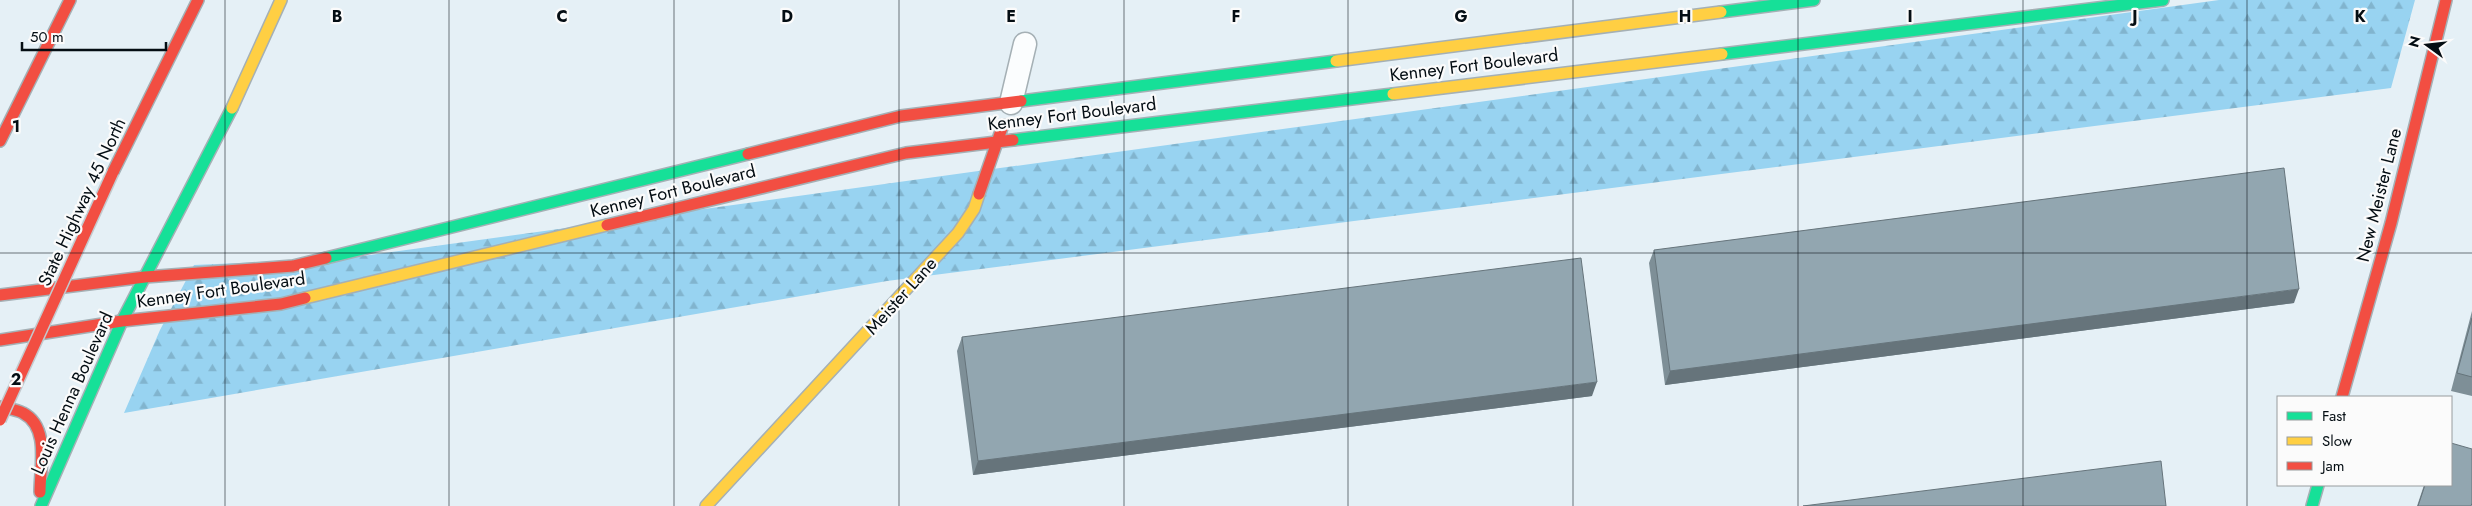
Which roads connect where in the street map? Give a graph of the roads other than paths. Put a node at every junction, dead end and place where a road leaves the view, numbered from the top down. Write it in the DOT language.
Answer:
graph roads {
  1 [pos="70,0"];
  2 [pos="198,0"];
  3 [pos="281,0"];
  4 [pos="1814,0"];
  5 [pos="2163,0"];
  6 [pos="2446,0"];
  7 [pos="1025,44"];
  8 [pos="1011,103"];
  9 [pos="0,141"];
  10 [pos="997,141"];
  11 [pos="145,276"];
  12 [pos="0,295"];
  13 [pos="122,321"];
  14 [pos="0,340"];
  15 [pos="2342,396"];
  16 [pos="0,407"];
  17 [pos="0,420"];
  18 [pos="2318,486"];
  19 [pos="41,506"];
  20 [pos="706,506"];
  21 [pos="2312,506"];
  1 -- 9 [label="main road"];
  2 -- 17 [label="main road, State Highway 45 North, bridge"];
  3 -- 11 [label="main road, Louis Henna Boulevard"];
  4 -- 8 [label="main road, Kenney Fort Boulevard"];
  5 -- 10 [label="main road, Kenney Fort Boulevard"];
  6 -- 15 [label="main road, New Meister Lane"];
  7 -- 8 [label="street, Meister Lane"];
  8 -- 10 [label="main road, Meister Lane"];
  8 -- 11 [label="main road, Kenney Fort Boulevard"];
  10 -- 13 [label="main road, Kenney Fort Boulevard"];
  10 -- 20 [label="main road, Meister Lane"];
  11 -- 12 [label="main road, Kenney Fort Boulevard"];
  11 -- 13 [label="main road, Louis Henna Boulevard"];
  13 -- 14 [label="main road, Kenney Fort Boulevard"];
  13 -- 19 [label="main road, Louis Henna Boulevard"];
  16 -- 19 [label="main road"];
  18 -- 21 [label="main road"];
}
